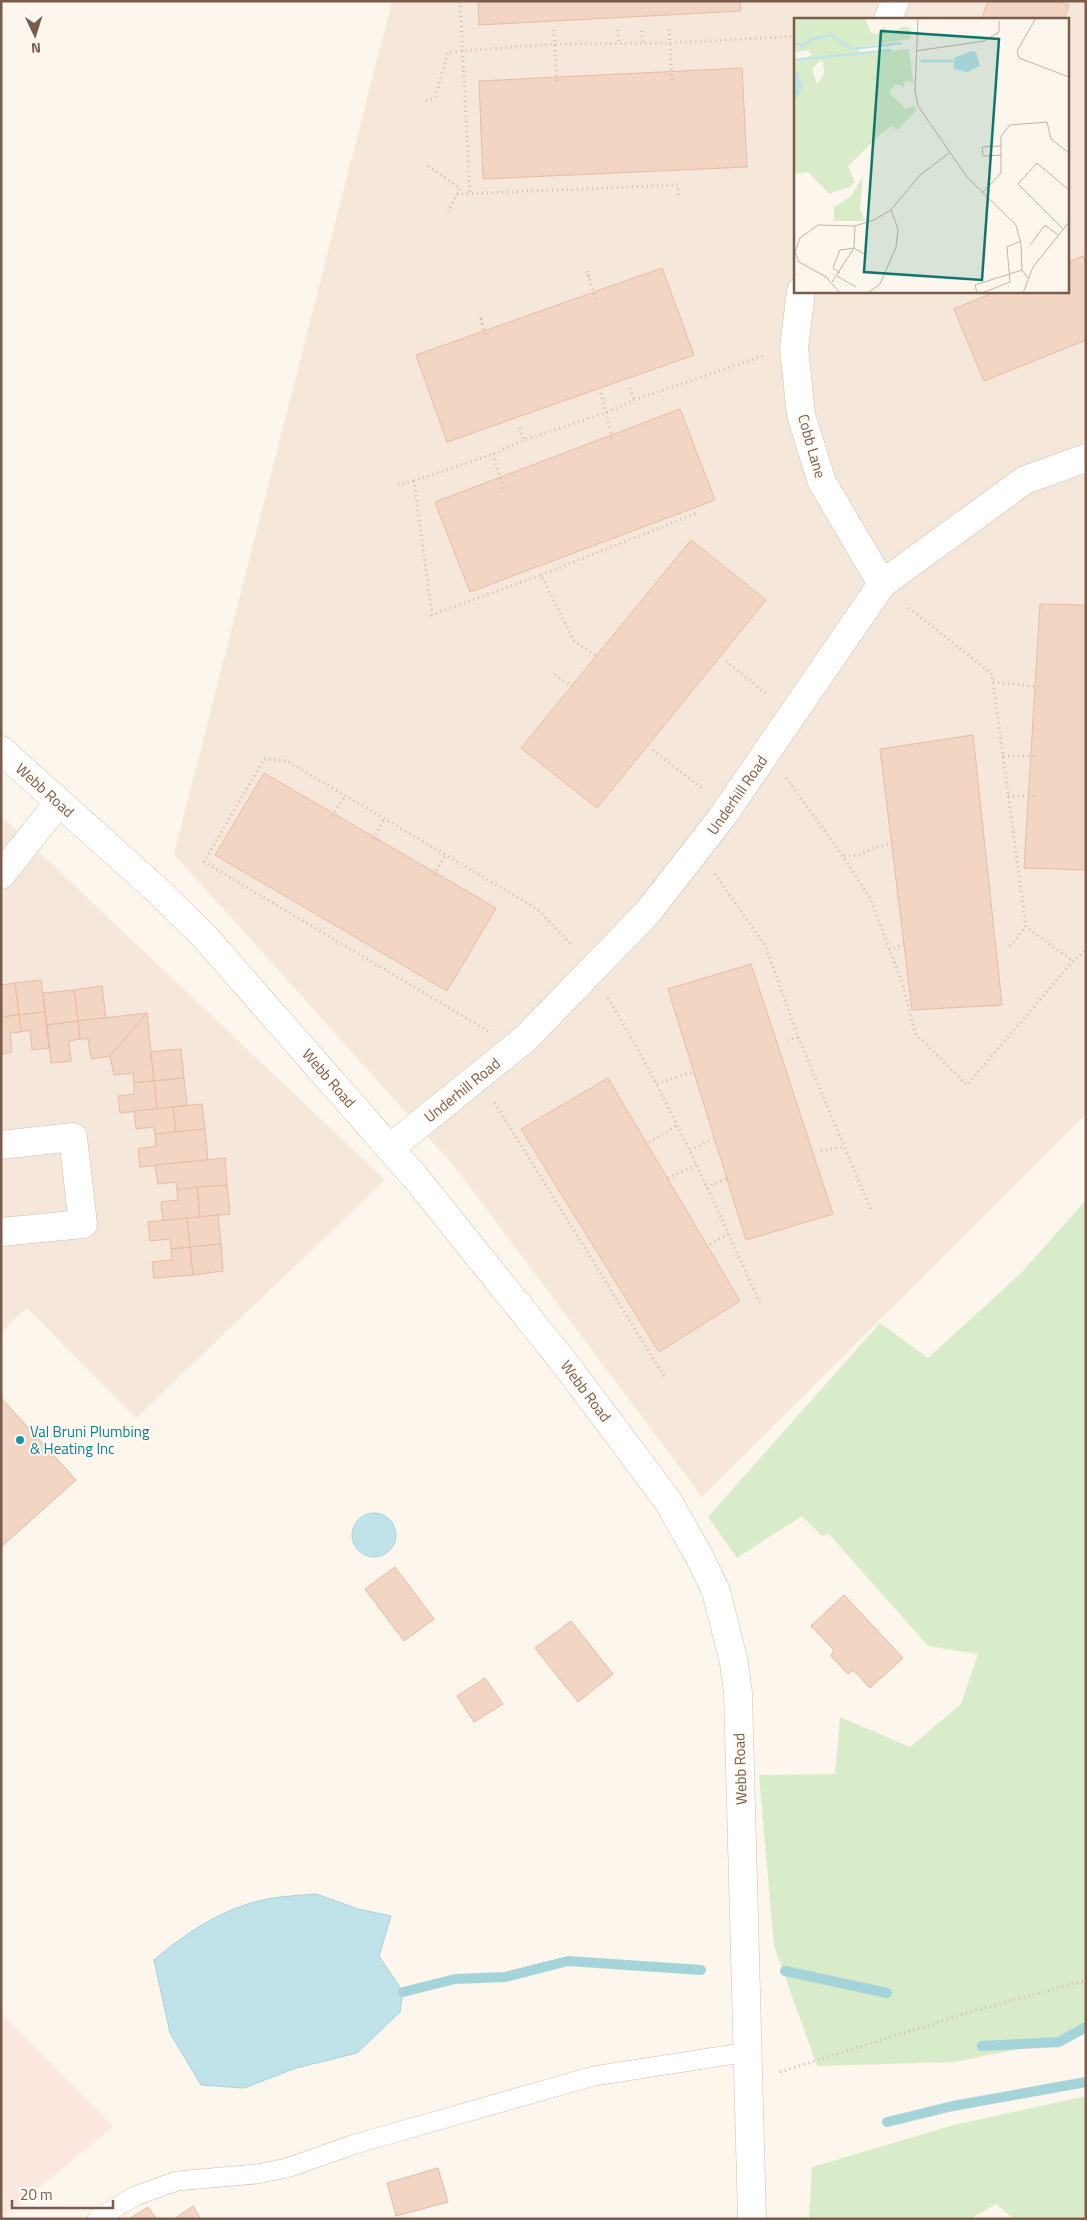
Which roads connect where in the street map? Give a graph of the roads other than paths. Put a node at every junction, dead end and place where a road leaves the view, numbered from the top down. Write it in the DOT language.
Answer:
graph roads {
  1 [pos="895,1"];
  2 [pos="888,18"];
  3 [pos="800,292"];
  4 [pos="1086,458"];
  5 [pos="882,584"];
  6 [pos="1,750"];
  7 [pos="59,802"];
  8 [pos="1,875"];
  9 [pos="1,1145"];
  10 [pos="390,1148"];
  11 [pos="1,1232"];
  12 [pos="748,2052"];
  13 [pos="98,2219"];
  14 [pos="752,2219"];
  1 -- 2 [label="street"];
  3 -- 5 [label="street, Cobb Lane"];
  4 -- 5 [label="street, Underhill Road"];
  5 -- 10 [label="street, Underhill Road"];
  6 -- 7 [label="street, Webb Road"];
  7 -- 8 [label="street"];
  7 -- 10 [label="street, Webb Road"];
  9 -- 11 [label="street"];
  10 -- 12 [label="street, Webb Road"];
  12 -- 13 [label="lane"];
  12 -- 14 [label="street, Webb Road"];
}
